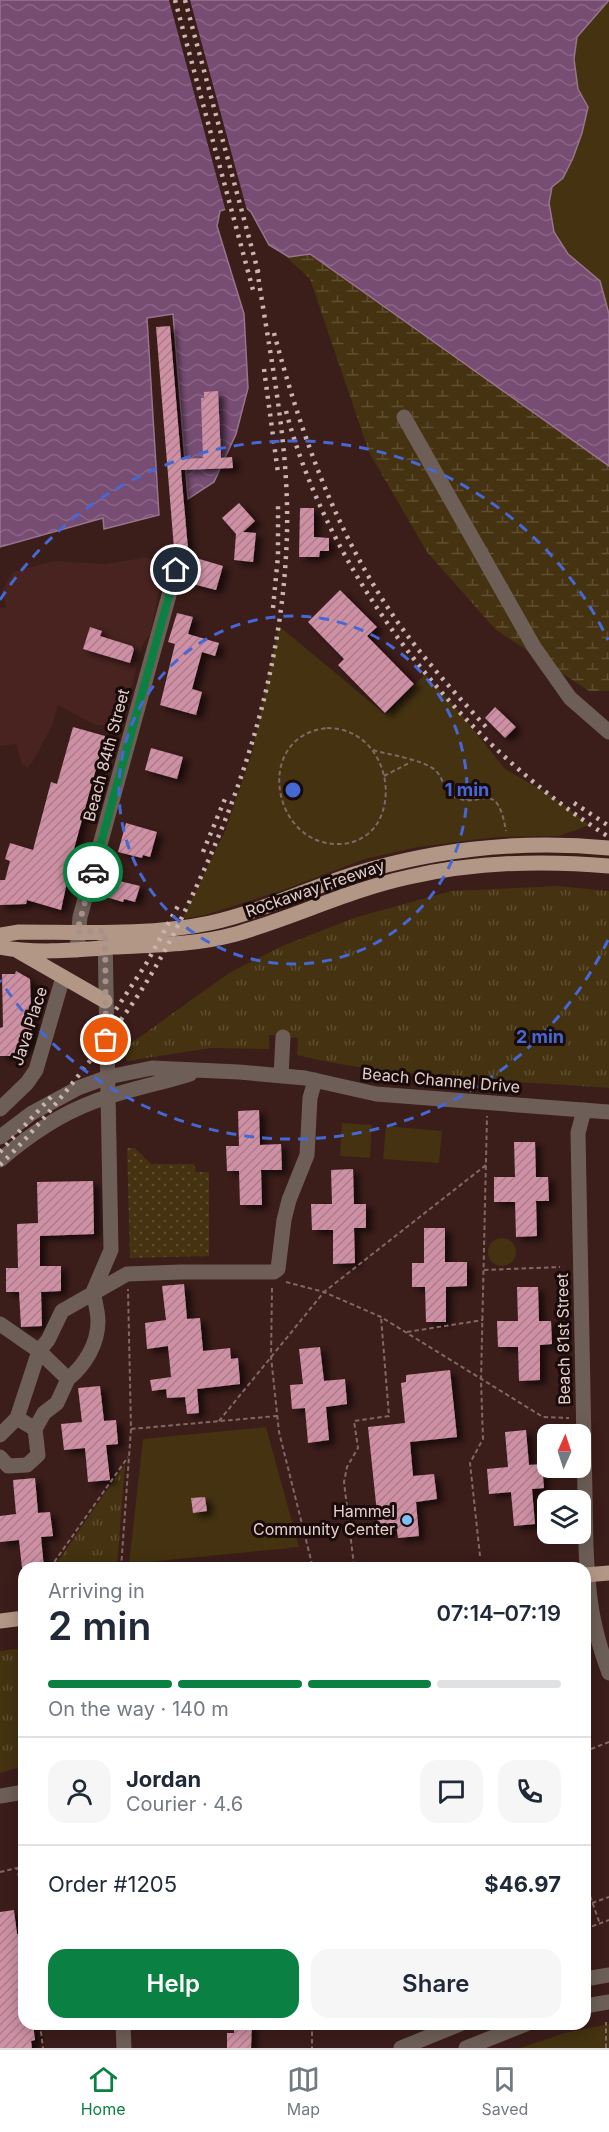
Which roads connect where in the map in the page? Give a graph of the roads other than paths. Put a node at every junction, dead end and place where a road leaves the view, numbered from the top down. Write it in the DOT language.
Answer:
graph roads {
  1 [pos="404,417"];
  2 [pos="176,570"];
  3 [pos="609,732"];
  4 [pos="609,848"];
  5 [pos="609,866"];
  6 [pos="105,931"];
  7 [pos="77,932"];
  8 [pos="0,935"];
  9 [pos="0,947"];
  10 [pos="105,948"];
  11 [pos="77,950"];
  12 [pos="18,951"];
  13 [pos="63,976"];
  14 [pos="105,1001"];
  15 [pos="283,1037"];
  16 [pos="199,1071"];
  17 [pos="281,1076"];
  18 [pos="108,1077"];
  19 [pos="315,1080"];
  20 [pos="108,1097"];
  21 [pos="0,1109"];
  22 [pos="584,1110"];
  23 [pos="609,1112"];
  24 [pos="0,1137"];
  25 [pos="0,1160"];
  26 [pos="93,1292"];
  27 [pos="0,1324"];
  28 [pos="39,1351"];
  29 [pos="68,1379"];
  30 [pos="17,1418"];
  31 [pos="35,1429"];
  32 [pos="0,1435"];
  33 [pos="3,1467"];
  34 [pos="586,1562"];
  35 [pos="609,1573"];
  36 [pos="591,1575"];
  37 [pos="591,1608"];
  38 [pos="18,1619"];
  39 [pos="0,1621"];
  40 [pos="609,1673"];
  41 [pos="18,1793"];
  42 [pos="0,1796"];
  43 [pos="609,1975"];
  44 [pos="591,1978"];
  45 [pos="609,2002"];
  46 [pos="591,2005"];
  47 [pos="123,2030"];
  48 [pos="445,2030"];
  49 [pos="511,2030"];
  50 [pos="124,2048"];
  51 [pos="401,2048"];
  52 [pos="466,2048"];
  1 -- 3 [label="street"];
  2 -- 7 [label="street, Beach 84th Street"];
  4 -- 6 [label="main road, Rockaway Freeway"];
  5 -- 10 [label="main road, Rockaway Freeway"];
  6 -- 7 [label="main road"];
  6 -- 10 [label="street"];
  7 -- 8 [label="main road"];
  7 -- 11 [label="street, Beach 84th Street"];
  9 -- 12 [label="main road"];
  10 -- 11 [label="main road"];
  10 -- 14 [label="street"];
  11 -- 12 [label="main road"];
  12 -- 13 [label="main road"];
  13 -- 14 [label="main road"];
  13 -- 21 [label="street, Java Place"];
  14 -- 18 [label="street"];
  15 -- 17 [label="street"];
  16 -- 17 [label="street, Beach Channel Drive"];
  16 -- 18 [label="street, Beach Channel Drive"];
  16 -- 20 [label="street, Beach Channel Drive"];
  17 -- 19 [label="street, Beach Channel Drive"];
  18 -- 20 [label="street"];
  18 -- 24 [label="street"];
  19 -- 22 [label="street, Beach Channel Drive"];
  19 -- 26 [label="street"];
  20 -- 25 [label="street"];
  20 -- 26 [label="street"];
  22 -- 23 [label="street, Beach Channel Drive"];
  22 -- 34 [label="street, Beach 81st Street"];
  26 -- 28 [label="street"];
  26 -- 29 [label="street"];
  27 -- 28 [label="street"];
  28 -- 29 [label="street"];
  28 -- 30 [label="street"];
  29 -- 31 [label="street"];
  30 -- 31 [label="street"];
  30 -- 32 [label="street"];
  31 -- 33 [label="street"];
  35 -- 36 [label="main road"];
  37 -- 40 [label="street, Beach 81st Street"];
  38 -- 39 [label="main road"];
  41 -- 42 [label="street"];
  43 -- 44 [label="street"];
  45 -- 46 [label="street"];
  47 -- 50 [label="street"];
  48 -- 51 [label="street"];
  49 -- 52 [label="street"];
}
